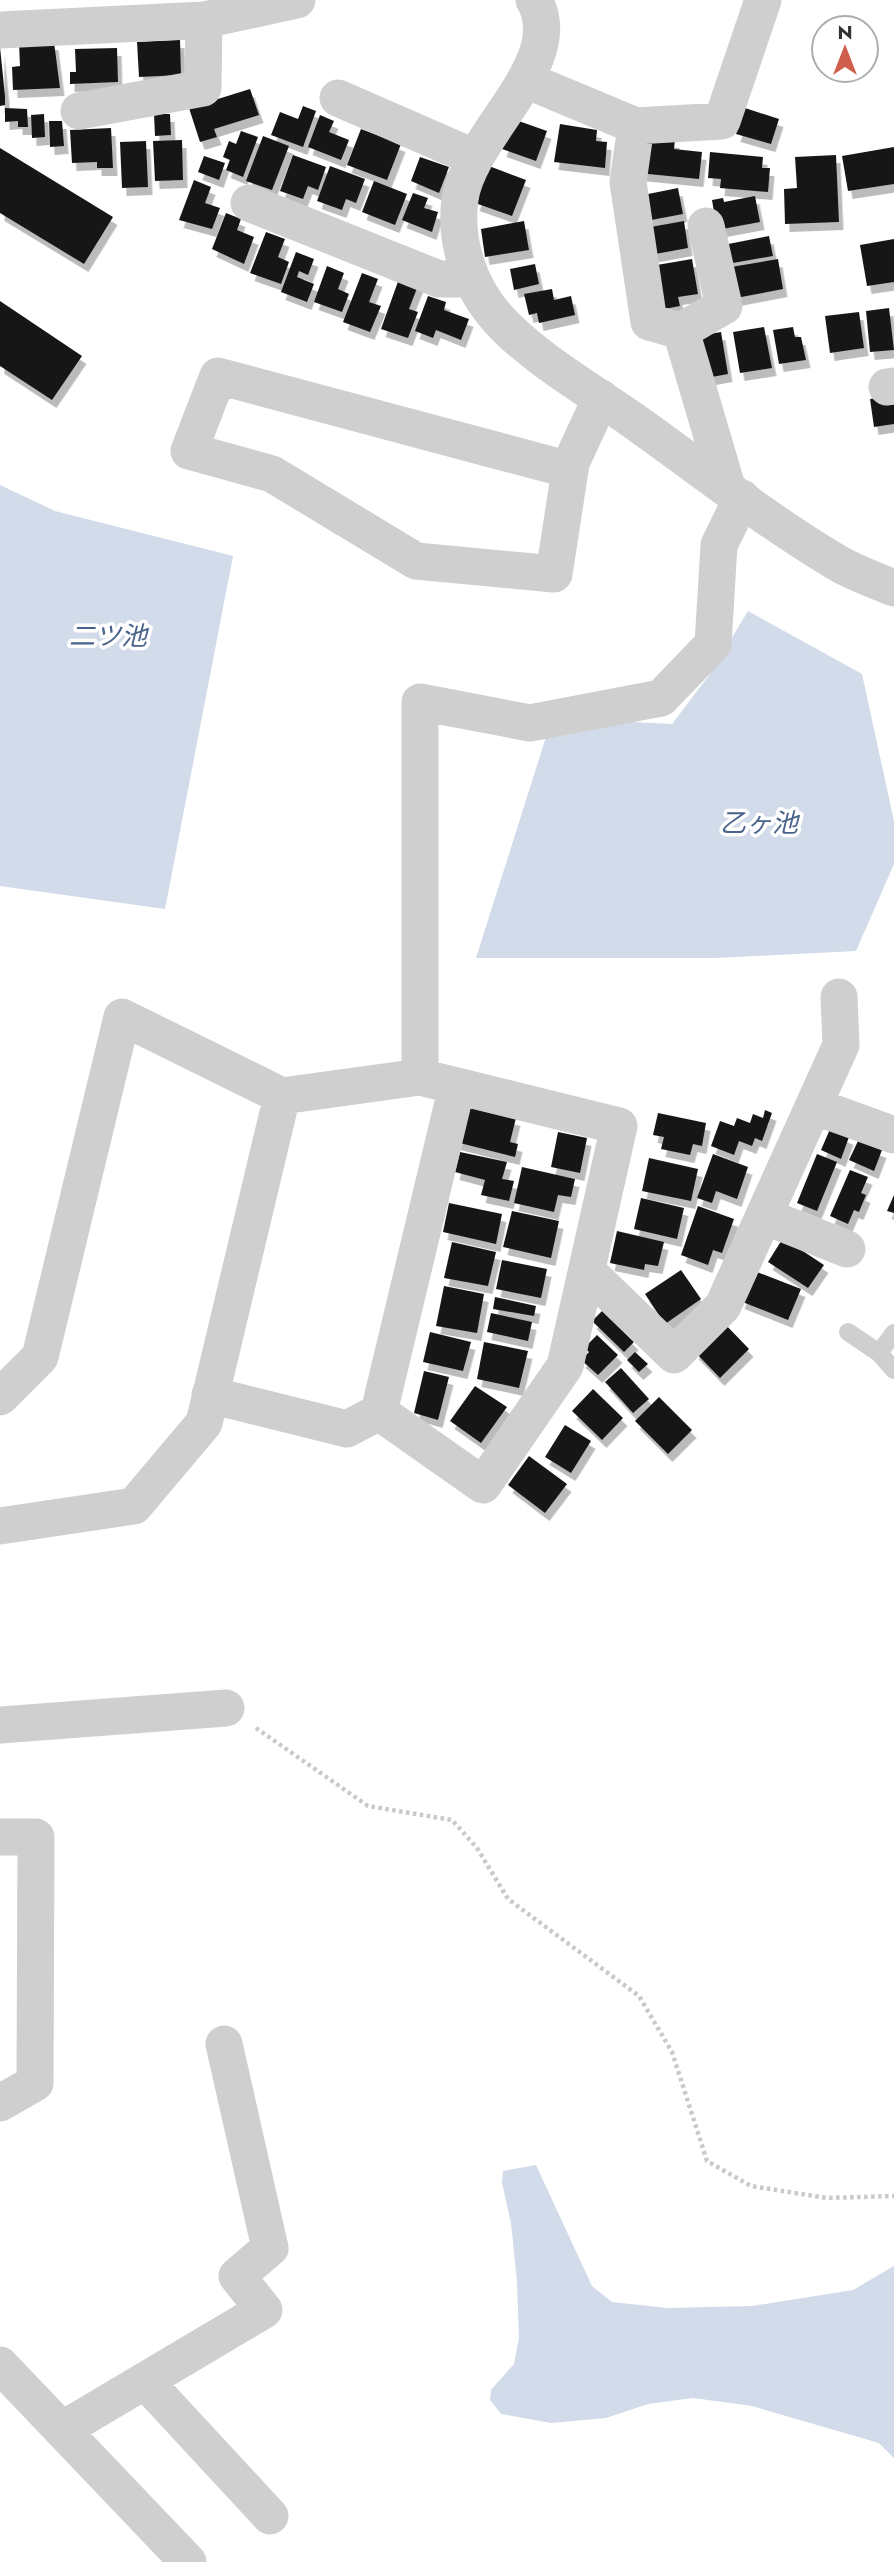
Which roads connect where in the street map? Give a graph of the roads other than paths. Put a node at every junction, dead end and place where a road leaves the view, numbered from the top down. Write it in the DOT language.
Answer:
graph roads {
  1 [pos="297,0"];
  2 [pos="534,0"];
  3 [pos="762,0"];
  4 [pos="204,20"];
  5 [pos="0,30"];
  6 [pos="526,80"];
  7 [pos="338,98"];
  8 [pos="79,111"];
  9 [pos="636,126"];
  10 [pos="473,157"];
  11 [pos="249,203"];
  12 [pos="706,226"];
  13 [pos="470,279"];
  14 [pos="681,331"];
  15 [pos="601,398"];
  16 [pos="570,470"];
  17 [pos="735,492"];
  18 [pos="894,588"];
  19 [pos="839,997"];
  20 [pos="420,1077"];
  21 [pos="457,1086"];
  22 [pos="282,1097"];
  23 [pos="814,1106"];
  24 [pos="894,1135"];
  25 [pos="764,1216"];
  26 [pos="847,1249"];
  27 [pos="587,1271"];
  28 [pos="848,1332"];
  29 [pos="894,1333"];
  30 [pos="879,1353"];
  31 [pos="894,1370"];
  32 [pos="210,1395"];
  33 [pos="0,1396"];
  34 [pos="379,1412"];
  35 [pos="0,1526"];
  36 [pos="226,1708"];
  37 [pos="0,1725"];
  38 [pos="0,1837"];
  39 [pos="224,2044"];
  40 [pos="0,2103"];
  41 [pos="0,2365"];
  42 [pos="145,2381"];
  43 [pos="62,2430"];
  44 [pos="270,2516"];
  45 [pos="188,2562"];
  1 -- 4 [label="street"];
  2 -- 6 [label="street"];
  3 -- 9 [label="street"];
  4 -- 5 [label="street"];
  4 -- 8 [label="street"];
  6 -- 9 [label="street"];
  6 -- 10 [label="street"];
  7 -- 10 [label="street"];
  9 -- 14 [label="street"];
  10 -- 13 [label="street"];
  11 -- 13 [label="street"];
  12 -- 14 [label="street"];
  13 -- 15 [label="street"];
  14 -- 17 [label="street"];
  15 -- 16 [label="street"];
  15 -- 17 [label="street"];
  16 -- 16 [label="street"];
  17 -- 18 [label="street"];
  17 -- 20 [label="street"];
  19 -- 23 [label="street"];
  20 -- 21 [label="street"];
  20 -- 22 [label="street"];
  21 -- 27 [label="street"];
  21 -- 34 [label="street"];
  22 -- 32 [label="street"];
  22 -- 33 [label="street"];
  23 -- 24 [label="street"];
  23 -- 25 [label="street"];
  25 -- 26 [label="street"];
  25 -- 27 [label="street"];
  27 -- 34 [label="street"];
  28 -- 30 [label="lane"];
  29 -- 30 [label="lane"];
  30 -- 31 [label="lane"];
  32 -- 34 [label="street"];
  32 -- 35 [label="street"];
  36 -- 37 [label="street"];
  38 -- 40 [label="street"];
  39 -- 42 [label="street"];
  41 -- 43 [label="street"];
  42 -- 43 [label="street"];
  42 -- 44 [label="street"];
  43 -- 45 [label="street"];
}
